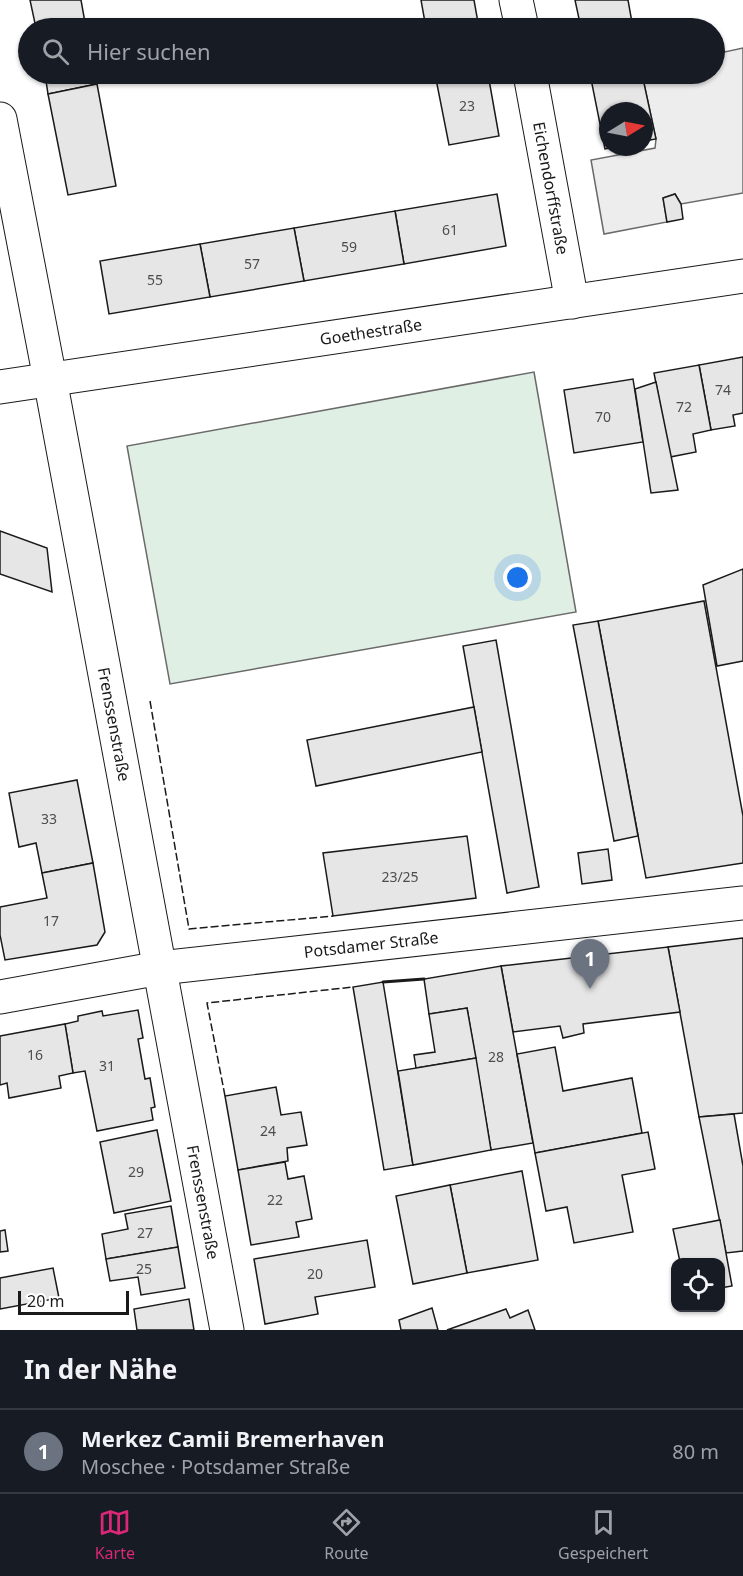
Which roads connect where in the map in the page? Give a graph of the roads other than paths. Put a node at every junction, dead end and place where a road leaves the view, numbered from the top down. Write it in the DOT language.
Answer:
graph roads {
  1 [pos="516,0"];
  2 [pos="520,18"];
  3 [pos="532,84"];
  4 [pos="0,119"];
  5 [pos="743,276"];
  6 [pos="572,302"];
  7 [pos="50,379"];
  8 [pos="0,387"];
  9 [pos="743,903"];
  10 [pos="160,969"];
  11 [pos="0,997"];
  12 [pos="227,1330"];
  1 -- 2 [label="street"];
  3 -- 6 [label="street, Eichendorffstraße"];
  4 -- 7 [label="street, Frenssenstraße"];
  5 -- 6 [label="street, Goethestraße"];
  6 -- 7 [label="street, Goethestraße"];
  7 -- 8 [label="street, Goethestraße"];
  7 -- 10 [label="street, Frenssenstraße"];
  9 -- 10 [label="street, Potsdamer Straße"];
  10 -- 11 [label="street, Potsdamer Straße"];
  10 -- 12 [label="street, Frenssenstraße"];
}
